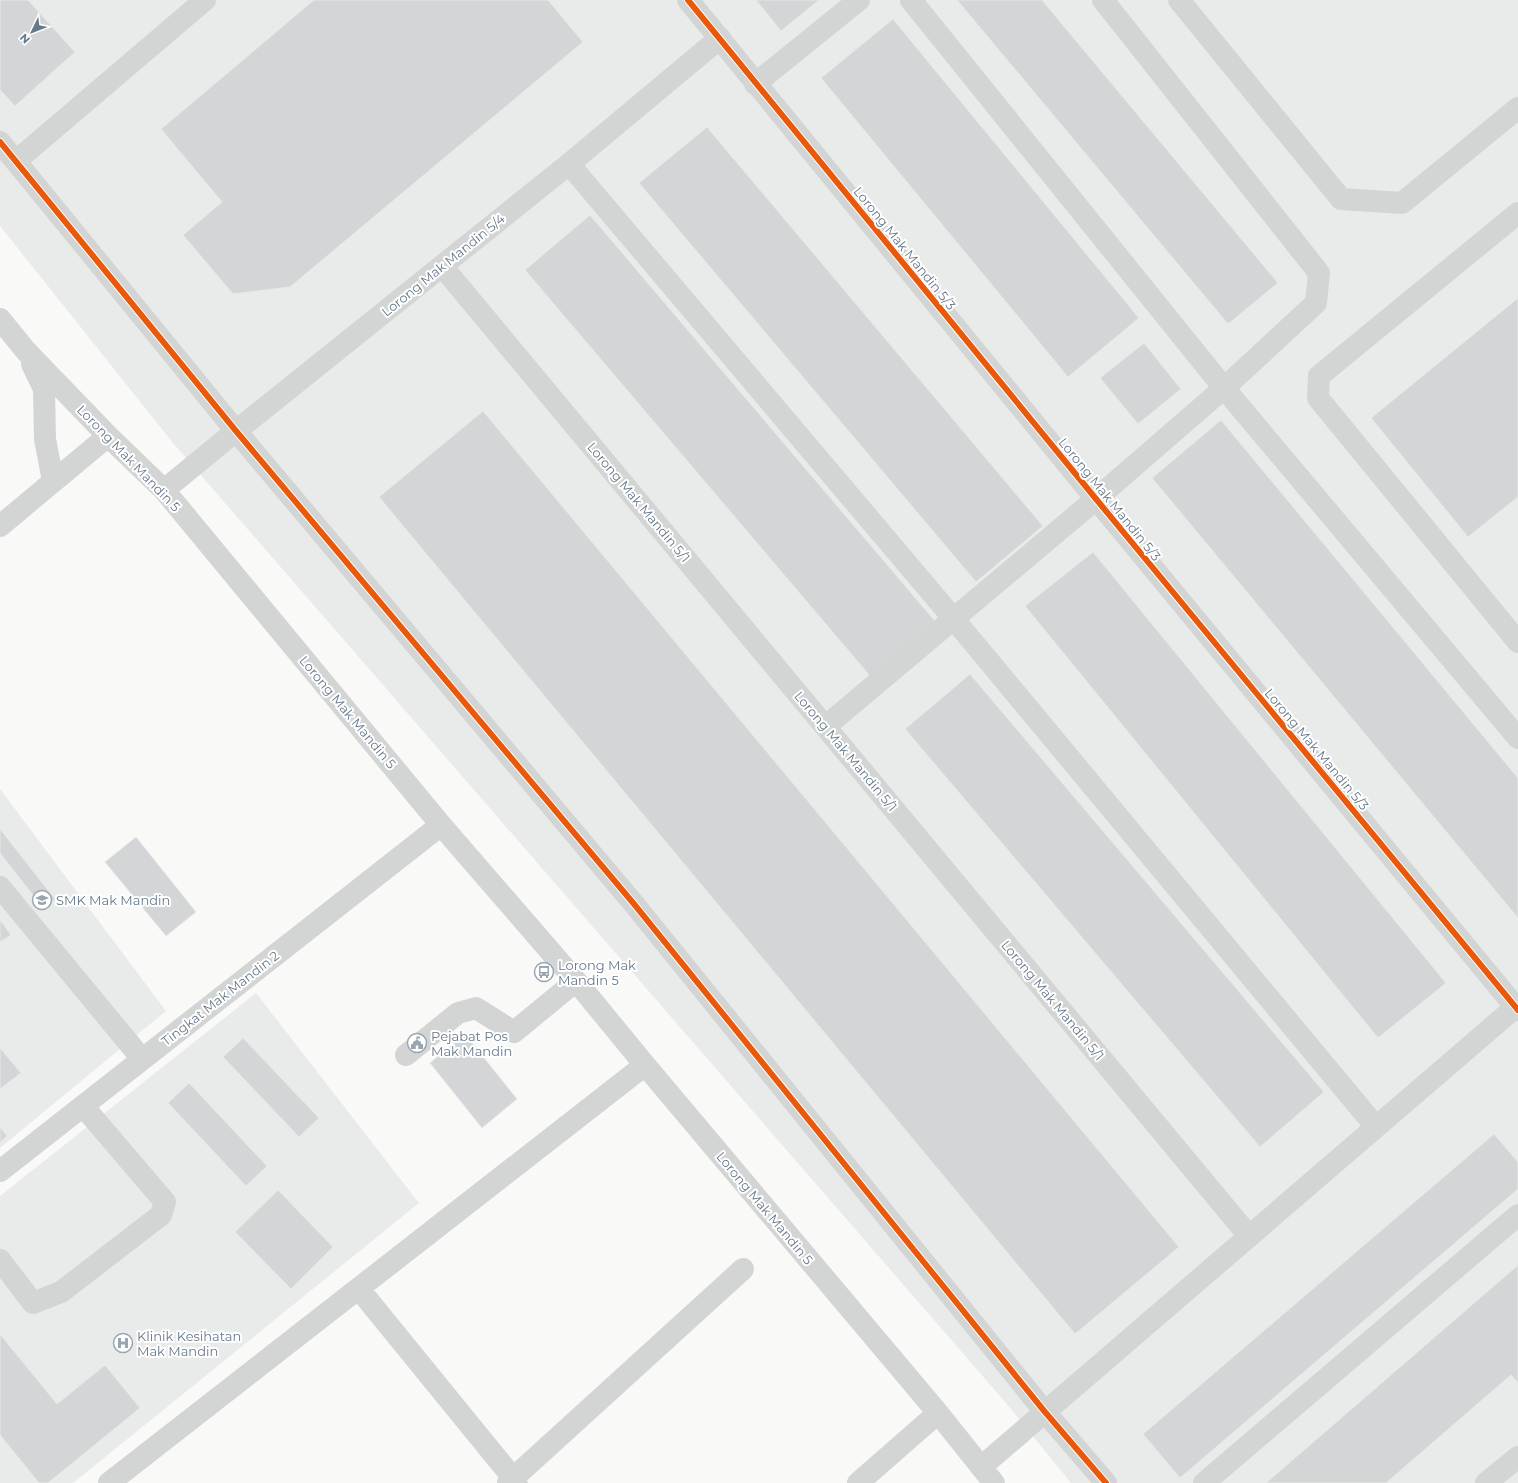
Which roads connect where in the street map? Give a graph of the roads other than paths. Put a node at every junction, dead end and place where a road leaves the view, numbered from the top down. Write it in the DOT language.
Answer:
graph roads {
  1 [pos="205,0"];
  2 [pos="688,0"];
  3 [pos="859,0"];
  4 [pos="911,0"];
  5 [pos="1103,0"];
  6 [pos="1179,0"];
  7 [pos="720,38"];
  8 [pos="756,84"];
  9 [pos="1518,108"];
  10 [pos="0,142"];
  11 [pos="16,161"];
  12 [pos="569,164"];
  13 [pos="1518,213"];
  14 [pos="442,266"];
  15 [pos="0,318"];
  16 [pos="26,351"];
  17 [pos="1224,388"];
  18 [pos="236,431"];
  19 [pos="108,436"];
  20 [pos="53,481"];
  21 [pos="164,490"];
  22 [pos="1096,499"];
  23 [pos="0,526"];
  24 [pos="954,618"];
  25 [pos="1518,642"];
  26 [pos="826,726"];
  27 [pos="1518,738"];
  28 [pos="441,825"];
  29 [pos="0,887"];
  30 [pos="576,981"];
  31 [pos="1517,1007"];
  32 [pos="406,1055"];
  33 [pos="142,1059"];
  34 [pos="645,1065"];
  35 [pos="83,1106"];
  36 [pos="1376,1127"];
  37 [pos="0,1171"];
  38 [pos="1518,1215"];
  39 [pos="1249,1236"];
  40 [pos="0,1260"];
  41 [pos="743,1269"];
  42 [pos="359,1289"];
  43 [pos="1045,1412"];
  44 [pos="938,1413"];
  45 [pos="1518,1457"];
  46 [pos="987,1475"];
  47 [pos="513,1482"];
  48 [pos="109,1483"];
  49 [pos="858,1483"];
  50 [pos="1106,1483"];
  51 [pos="1204,1483"];
  52 [pos="1486,1483"];
  1 -- 11 [label="street"];
  2 -- 7 [label="street, Lorong Mak Mandin 5/3"];
  3 -- 8 [label="street"];
  4 -- 17 [label="street"];
  5 -- 17 [label="street"];
  6 -- 9 [label="street"];
  7 -- 8 [label="street, Lorong Mak Mandin 5/3"];
  7 -- 12 [label="street, Lorong Mak Mandin 5/4"];
  8 -- 22 [label="street, Lorong Mak Mandin 5/3"];
  10 -- 11 [label="street"];
  11 -- 18 [label="street"];
  12 -- 14 [label="street, Lorong Mak Mandin 5/4"];
  12 -- 24 [label="street"];
  13 -- 25 [label="street"];
  14 -- 18 [label="street, Lorong Mak Mandin 5/4"];
  14 -- 26 [label="street, Lorong Mak Mandin 5/1"];
  15 -- 16 [label="street, Lorong Mak Mandin 5"];
  16 -- 19 [label="street, Lorong Mak Mandin 5"];
  16 -- 20 [label="street"];
  17 -- 22 [label="street"];
  17 -- 27 [label="street"];
  18 -- 21 [label="street, Lorong Mak Mandin 5/4"];
  18 -- 43 [label="street"];
  19 -- 20 [label="street"];
  19 -- 21 [label="street, Lorong Mak Mandin 5"];
  20 -- 23 [label="street"];
  21 -- 28 [label="street, Lorong Mak Mandin 5"];
  22 -- 24 [label="street"];
  22 -- 31 [label="street, Lorong Mak Mandin 5/3"];
  24 -- 26 [label="street"];
  24 -- 36 [label="street"];
  26 -- 39 [label="street, Lorong Mak Mandin 5/1"];
  28 -- 30 [label="street, Lorong Mak Mandin 5"];
  28 -- 33 [label="street, Tingkat Mak Mandin 2"];
  29 -- 33 [label="street"];
  30 -- 32 [label="street"];
  30 -- 34 [label="street, Lorong Mak Mandin 5"];
  31 -- 36 [label="street"];
  33 -- 35 [label="street, Tingkat Mak Mandin 2"];
  34 -- 42 [label="street"];
  34 -- 44 [label="street, Lorong Mak Mandin 5"];
  35 -- 37 [label="street, Tingkat Mak Mandin 2"];
  35 -- 40 [label="street"];
  36 -- 39 [label="street"];
  38 -- 51 [label="street"];
  39 -- 43 [label="street"];
  41 -- 47 [label="street"];
  42 -- 47 [label="street"];
  42 -- 48 [label="street"];
  43 -- 46 [label="street"];
  43 -- 50 [label="street"];
  44 -- 46 [label="street, Lorong Mak Mandin 5"];
  44 -- 49 [label="street"];
  45 -- 52 [label="street"];
}
